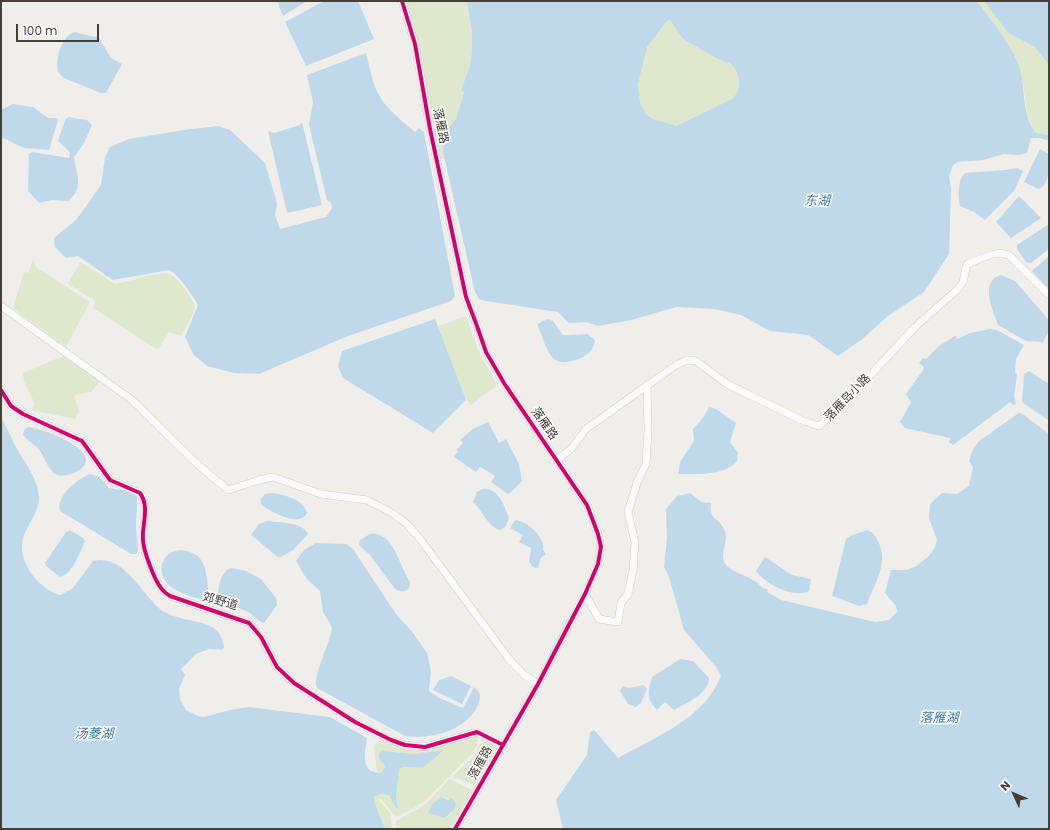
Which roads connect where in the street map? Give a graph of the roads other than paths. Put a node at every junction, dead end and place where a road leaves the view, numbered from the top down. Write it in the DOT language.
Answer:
graph roads {
  1 [pos="402,1"];
  2 [pos="1049,295"];
  3 [pos="1,306"];
  4 [pos="647,385"];
  5 [pos="1,390"];
  6 [pos="557,460"];
  7 [pos="586,594"];
  8 [pos="538,684"];
  9 [pos="502,745"];
  10 [pos="455,829"];
  1 -- 6 [label="street, 落雁路"];
  2 -- 4 [label="street, 落雁岛小路"];
  3 -- 8 [label="street"];
  4 -- 6 [label="street, 落雁岛小路"];
  4 -- 7 [label="street"];
  5 -- 9 [label="street, 郊野道"];
  6 -- 7 [label="street, 落雁路"];
  7 -- 8 [label="street, 落雁路"];
  8 -- 9 [label="street, 落雁路"];
  9 -- 10 [label="street, 落雁路"];
}
